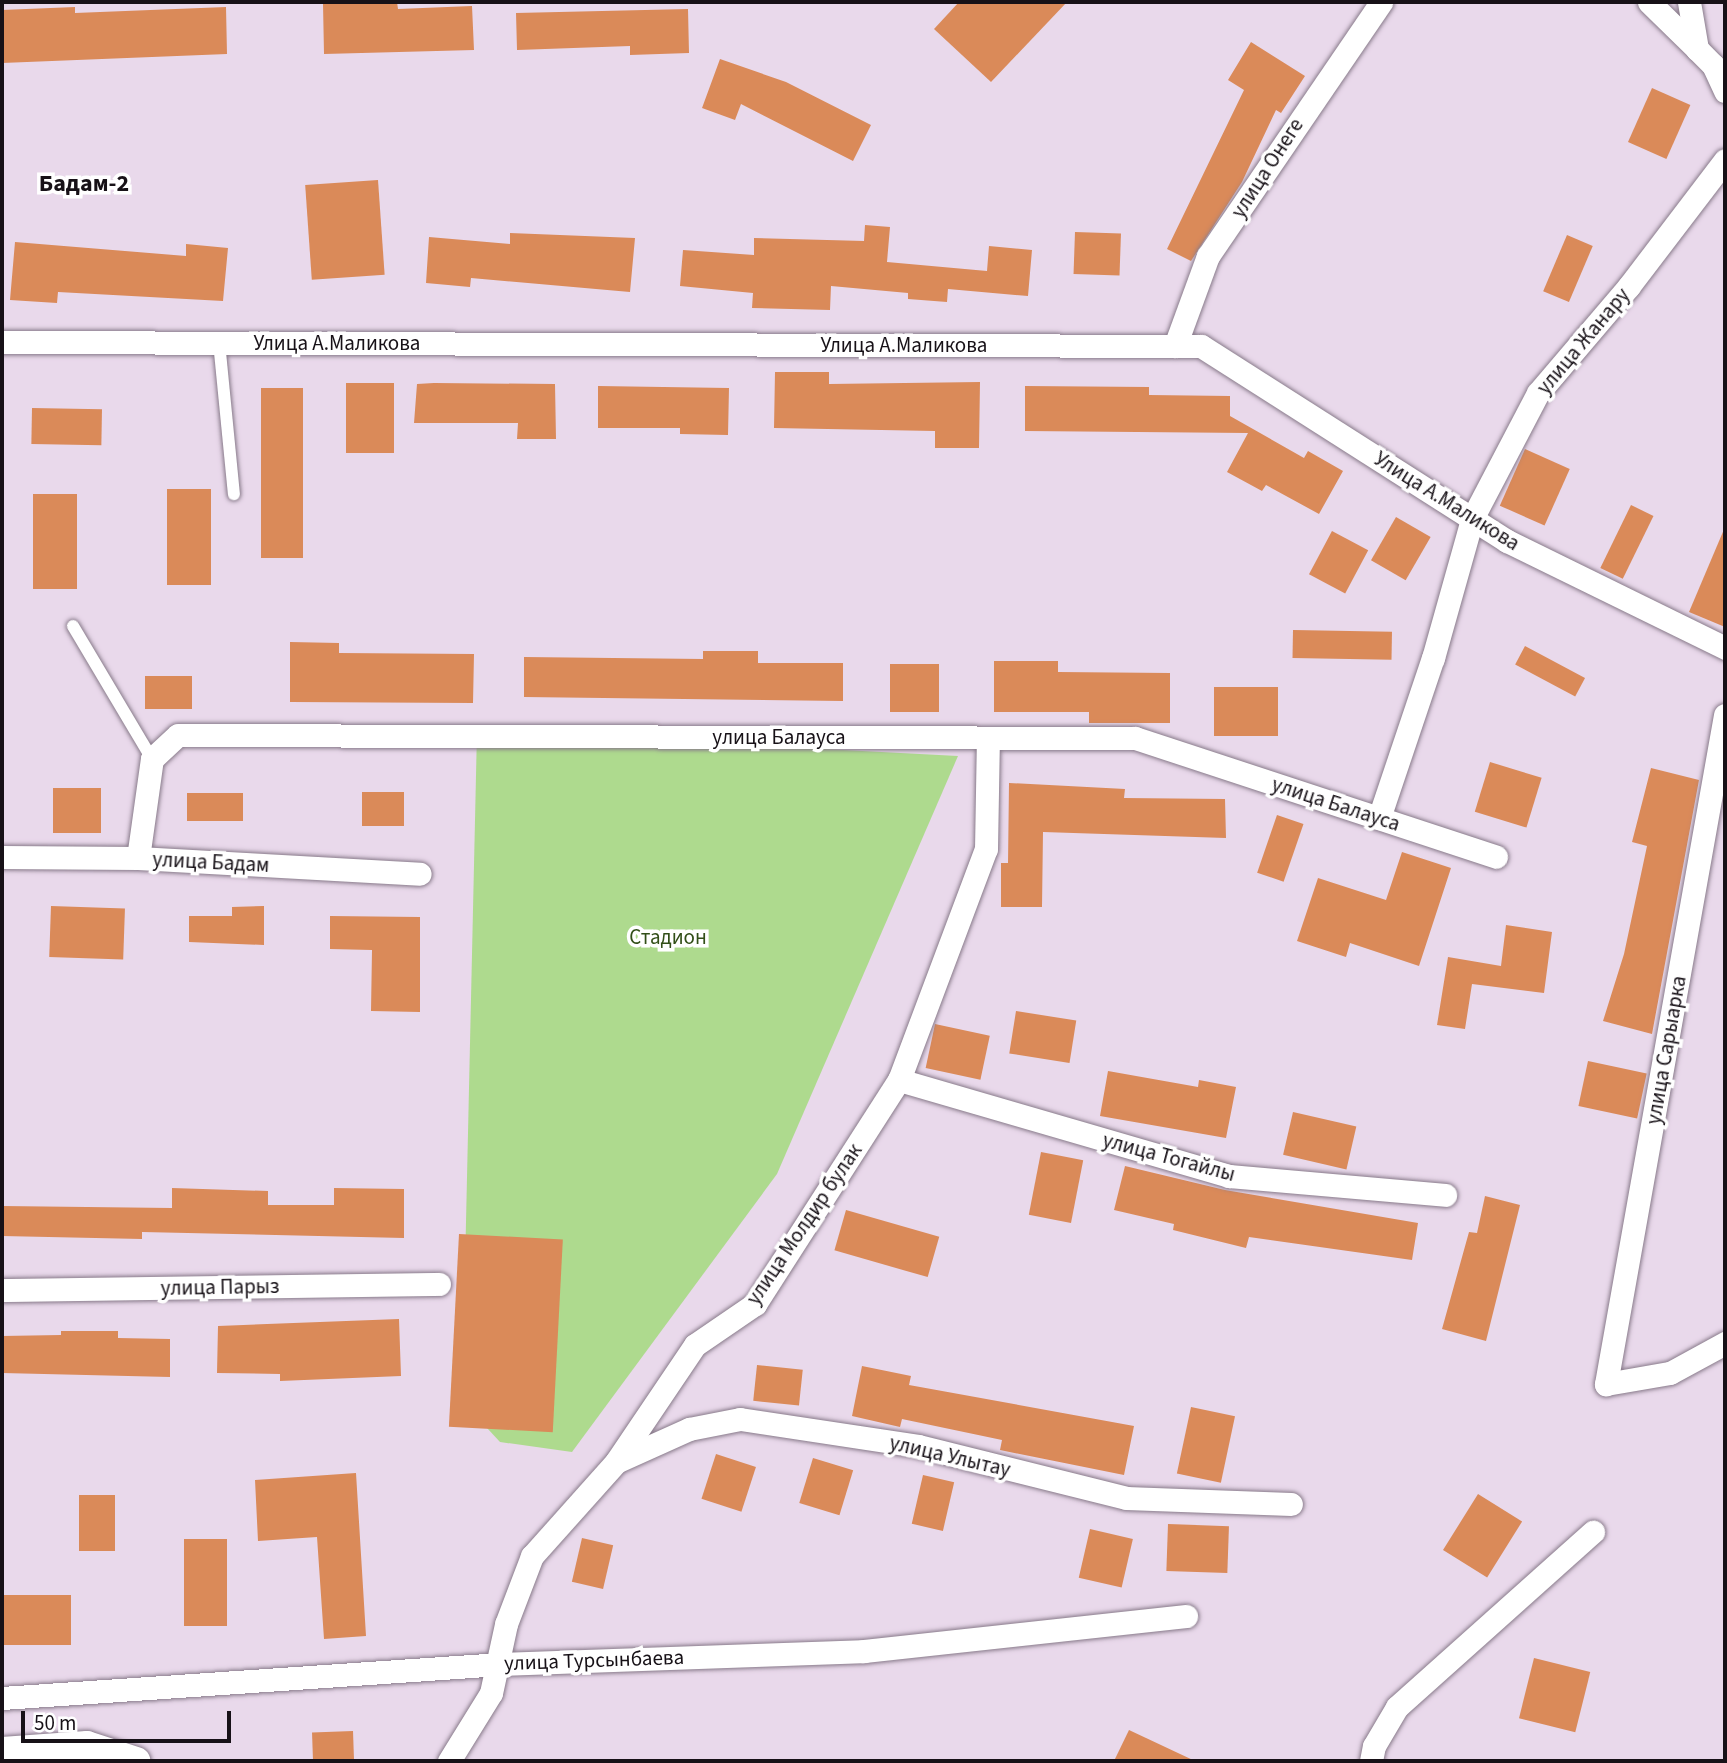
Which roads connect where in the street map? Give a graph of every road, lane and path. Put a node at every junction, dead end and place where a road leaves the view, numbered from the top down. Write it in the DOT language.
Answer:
graph roads {
  1 [pos="1381,2"];
  2 [pos="1648,2"];
  3 [pos="1689,2"];
  4 [pos="1697,49"];
  5 [pos="1725,91"];
  6 [pos="1725,160"];
  7 [pos="2,342"];
  8 [pos="219,342"];
  9 [pos="1175,346"];
  10 [pos="233,494"];
  11 [pos="1472,519"];
  12 [pos="73,626"];
  13 [pos="1725,648"];
  14 [pos="1725,715"];
  15 [pos="988,738"];
  16 [pos="152,759"];
  17 [pos="1379,818"];
  18 [pos="2,857"];
  19 [pos="1496,857"];
  20 [pos="138,858"];
  21 [pos="420,874"];
  22 [pos="899,1080"];
  23 [pos="1446,1195"];
  24 [pos="439,1284"];
  25 [pos="2,1290"];
  26 [pos="1725,1343"];
  27 [pos="616,1462"];
  28 [pos="1291,1504"];
  29 [pos="1593,1532"];
  30 [pos="1186,1616"];
  31 [pos="497,1664"];
  32 [pos="2,1698"];
  33 [pos="2,1751"];
  34 [pos="136,1761"];
  35 [pos="449,1761"];
  36 [pos="1371,1761"];
  1 -- 9 [label="street, улица Онеге"];
  2 -- 4 [label="street"];
  3 -- 4 [label="street"];
  4 -- 5 [label="street"];
  6 -- 11 [label="street, улица Жанару"];
  7 -- 8 [label="street, Улица А.Маликова"];
  8 -- 9 [label="street, Улица А.Маликова"];
  8 -- 10 [label="lane"];
  9 -- 11 [label="street, Улица А.Маликова"];
  11 -- 13 [label="street, Улица А.Маликова"];
  11 -- 17 [label="street, улица Жанару"];
  12 -- 16 [label="lane"];
  14 -- 26 [label="street, улица Сарыарка"];
  15 -- 16 [label="street, улица Балауса"];
  15 -- 17 [label="street, улица Балауса"];
  15 -- 22 [label="street, улица Молдир булак"];
  16 -- 20 [label="street"];
  17 -- 19 [label="street, улица Балауса"];
  18 -- 20 [label="street, улица Бадам"];
  20 -- 21 [label="street, улица Бадам"];
  22 -- 23 [label="street, улица Тогайлы"];
  22 -- 27 [label="street, улица Молдир булак"];
  24 -- 25 [label="street, улица Парыз"];
  27 -- 28 [label="street, улица Улытау"];
  27 -- 31 [label="street, улица Молдир булак"];
  29 -- 36 [label="street"];
  30 -- 31 [label="street, улица Турсынбаева"];
  31 -- 32 [label="street, улица Турсынбаева"];
  31 -- 35 [label="street, улица Молдир булак"];
  33 -- 34 [label="street"];
}
